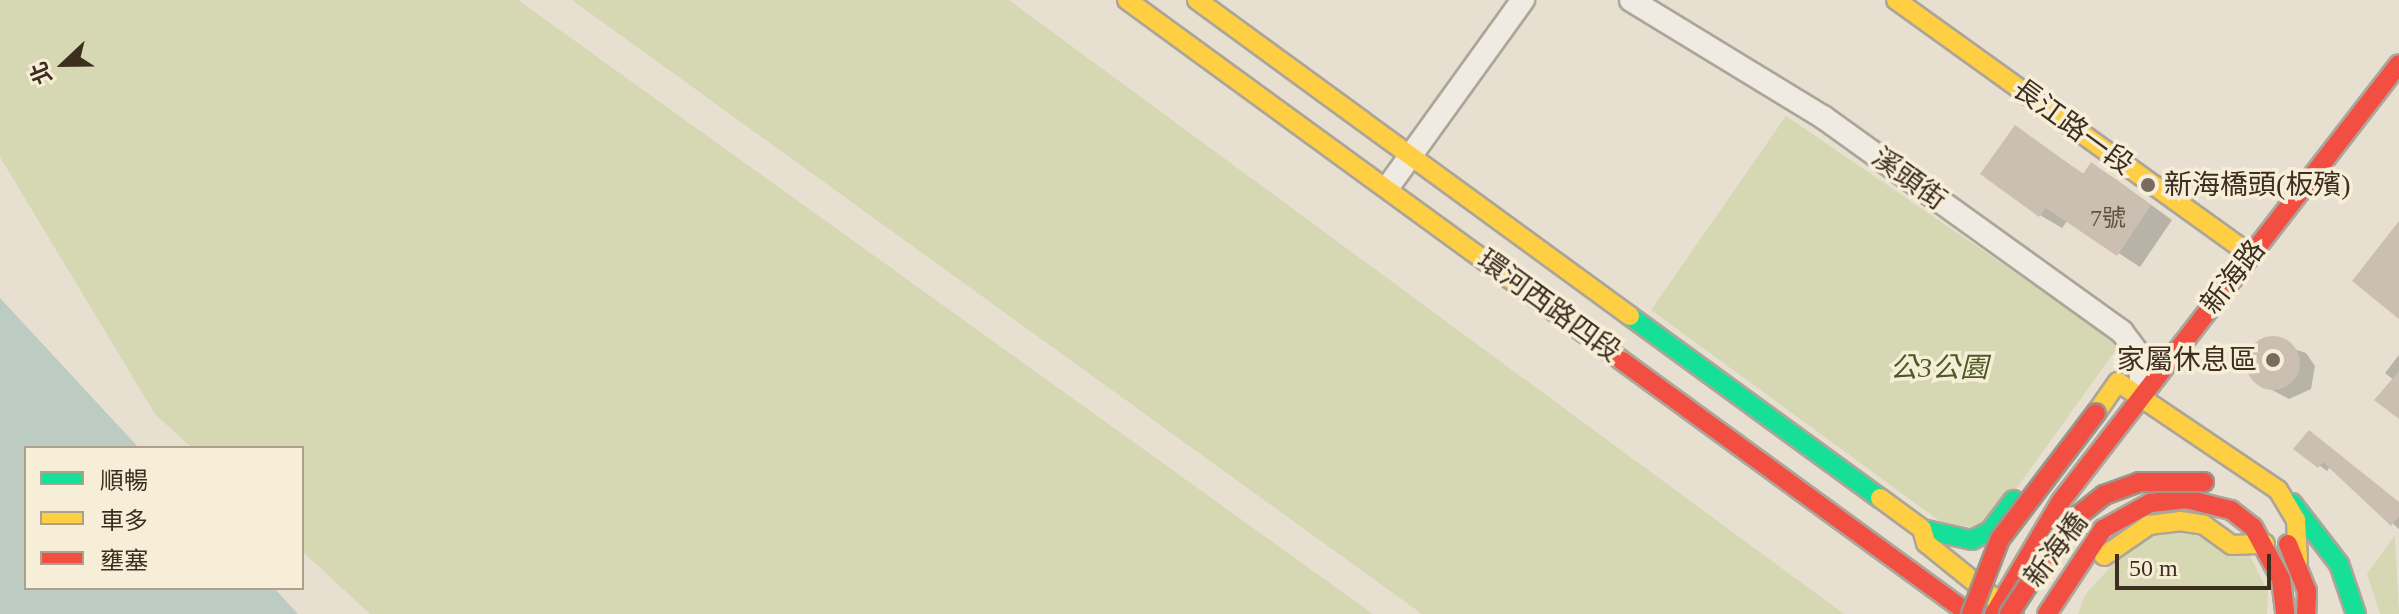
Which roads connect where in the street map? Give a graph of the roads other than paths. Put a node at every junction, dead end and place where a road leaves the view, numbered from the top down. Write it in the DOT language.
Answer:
graph roads {
  1 [pos="1127,0"];
  2 [pos="1197,0"];
  3 [pos="1523,0"];
  4 [pos="1631,0"];
  5 [pos="1896,0"];
  6 [pos="2399,64"];
  7 [pos="1412,156"];
  8 [pos="1388,187"];
  9 [pos="2250,254"];
  10 [pos="2118,382"];
  11 [pos="2141,394"];
  12 [pos="2278,490"];
  13 [pos="1922,529"];
  14 [pos="2265,544"];
  15 [pos="2298,561"];
  16 [pos="2004,612"];
  17 [pos="1970,614"];
  18 [pos="2047,614"];
  19 [pos="2065,614"];
  20 [pos="2285,614"];
  21 [pos="2306,614"];
  22 [pos="2356,614"];
  1 -- 8 [label="street, 環河西路四段"];
  2 -- 7 [label="street, 環河西路四段"];
  3 -- 7 [label="street"];
  4 -- 11 [label="street, 溪頭街"];
  5 -- 9 [label="street, 長江路一段"];
  6 -- 9 [label="street, 新海路"];
  7 -- 8 [label="street"];
  7 -- 13 [label="street, 環河西路四段"];
  8 -- 17 [label="street, 環河西路四段"];
  9 -- 11 [label="street, 新海路"];
  10 -- 11 [label="street"];
  10 -- 13 [label="street"];
  10 -- 17 [label="street, bridge"];
  11 -- 12 [label="street"];
  11 -- 16 [label="street, 新海路"];
  12 -- 15 [label="street"];
  12 -- 22 [label="street"];
  13 -- 16 [label="street, 環河西路四段"];
  14 -- 18 [label="street, 新海橋"];
  14 -- 19 [label="street"];
  14 -- 20 [label="street, 新海橋"];
  15 -- 16 [label="street, 新海橋, bridge"];
  15 -- 21 [label="street"];
}
